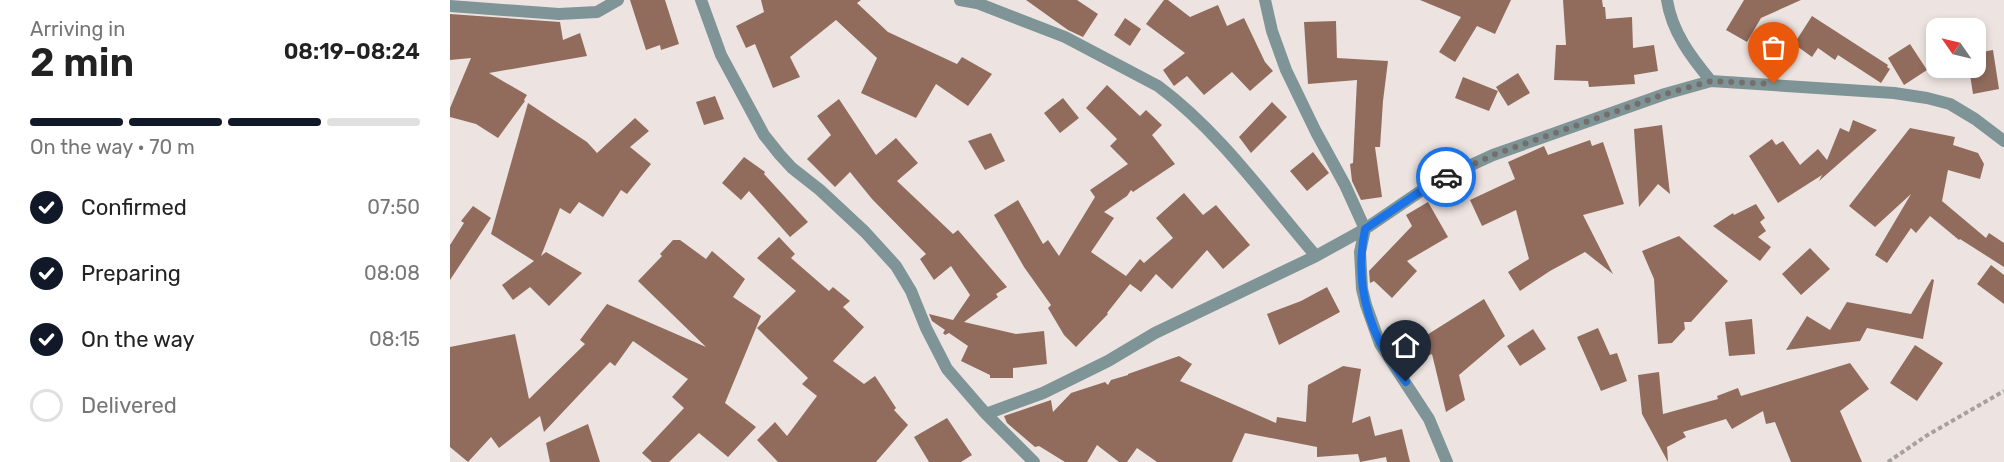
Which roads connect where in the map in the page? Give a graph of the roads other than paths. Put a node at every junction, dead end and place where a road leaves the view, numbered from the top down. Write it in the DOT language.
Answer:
graph roads {
  1 [pos="618,0"];
  2 [pos="701,0"];
  3 [pos="960,0"];
  4 [pos="1265,0"];
  5 [pos="1667,0"];
  6 [pos="977,2"];
  7 [pos="450,6"];
  8 [pos="1711,81"];
  9 [pos="2004,141"];
  10 [pos="1365,229"];
  11 [pos="1316,256"];
  12 [pos="986,414"];
  13 [pos="1034,462"];
  14 [pos="1447,462"];
  1 -- 7 [label="street"];
  2 -- 12 [label="street"];
  3 -- 6 [label="street"];
  4 -- 10 [label="street"];
  5 -- 8 [label="street"];
  6 -- 11 [label="street"];
  8 -- 9 [label="street"];
  8 -- 10 [label="street"];
  10 -- 11 [label="street"];
  10 -- 14 [label="street"];
  11 -- 12 [label="street"];
  12 -- 13 [label="street"];
}
